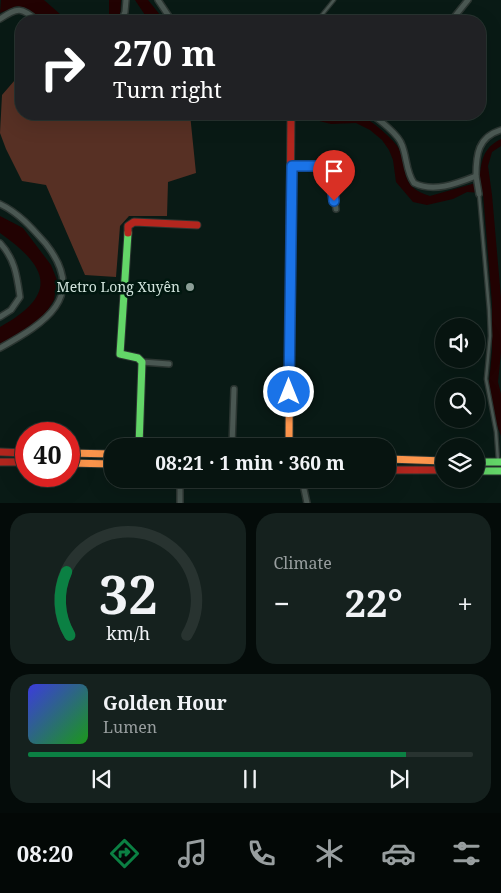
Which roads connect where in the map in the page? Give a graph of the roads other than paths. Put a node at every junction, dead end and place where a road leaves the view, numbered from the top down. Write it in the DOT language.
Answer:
graph roads {
  1 [pos="126,0"];
  2 [pos="158,0"];
  3 [pos="334,0"];
  4 [pos="468,0"];
  5 [pos="30,15"];
  6 [pos="124,15"];
  7 [pos="168,15"];
  8 [pos="322,15"];
  9 [pos="456,15"];
  10 [pos="0,20"];
  11 [pos="290,120"];
  12 [pos="379,120"];
  13 [pos="501,130"];
  14 [pos="292,166"];
  15 [pos="477,178"];
  16 [pos="479,194"];
  17 [pos="0,204"];
  18 [pos="336,209"];
  19 [pos="197,225"];
  20 [pos="0,243"];
  21 [pos="0,317"];
  22 [pos="0,348"];
  23 [pos="142,362"];
  24 [pos="169,364"];
  25 [pos="234,389"];
  26 [pos="139,438"];
  27 [pos="232,438"];
  28 [pos="289,438"];
  29 [pos="0,452"];
  30 [pos="15,453"];
  31 [pos="80,453"];
  32 [pos="104,454"];
  33 [pos="396,459"];
  34 [pos="435,461"];
  35 [pos="0,462"];
  36 [pos="15,462"];
  37 [pos="485,462"];
  38 [pos="499,462"];
  39 [pos="80,463"];
  40 [pos="104,464"];
  41 [pos="396,470"];
  42 [pos="435,470"];
  43 [pos="485,471"];
  44 [pos="498,471"];
  45 [pos="180,488"];
  46 [pos="304,488"];
  47 [pos="180,503"];
  48 [pos="307,503"];
  1 -- 6 [label="street"];
  2 -- 7 [label="street"];
  3 -- 8 [label="lane"];
  4 -- 9 [label="street"];
  5 -- 10 [label="street"];
  11 -- 14 [label="main road"];
  12 -- 15 [label="street"];
  13 -- 15 [label="street"];
  14 -- 18 [label="street"];
  14 -- 28 [label="main road"];
  15 -- 16 [label="street"];
  16 -- 38 [label="lane"];
  17 -- 22 [label="street"];
  19 -- 23 [label="main road"];
  20 -- 21 [label="street"];
  23 -- 24 [label="street"];
  23 -- 26 [label="main road"];
  25 -- 27 [label="street"];
  29 -- 30 [label="main road"];
  31 -- 32 [label="main road"];
  33 -- 34 [label="main road"];
  35 -- 36 [label="main road"];
  37 -- 38 [label="main road"];
  39 -- 40 [label="main road"];
  41 -- 42 [label="main road"];
  43 -- 44 [label="main road"];
  45 -- 47 [label="street"];
  46 -- 48 [label="street"];
}
